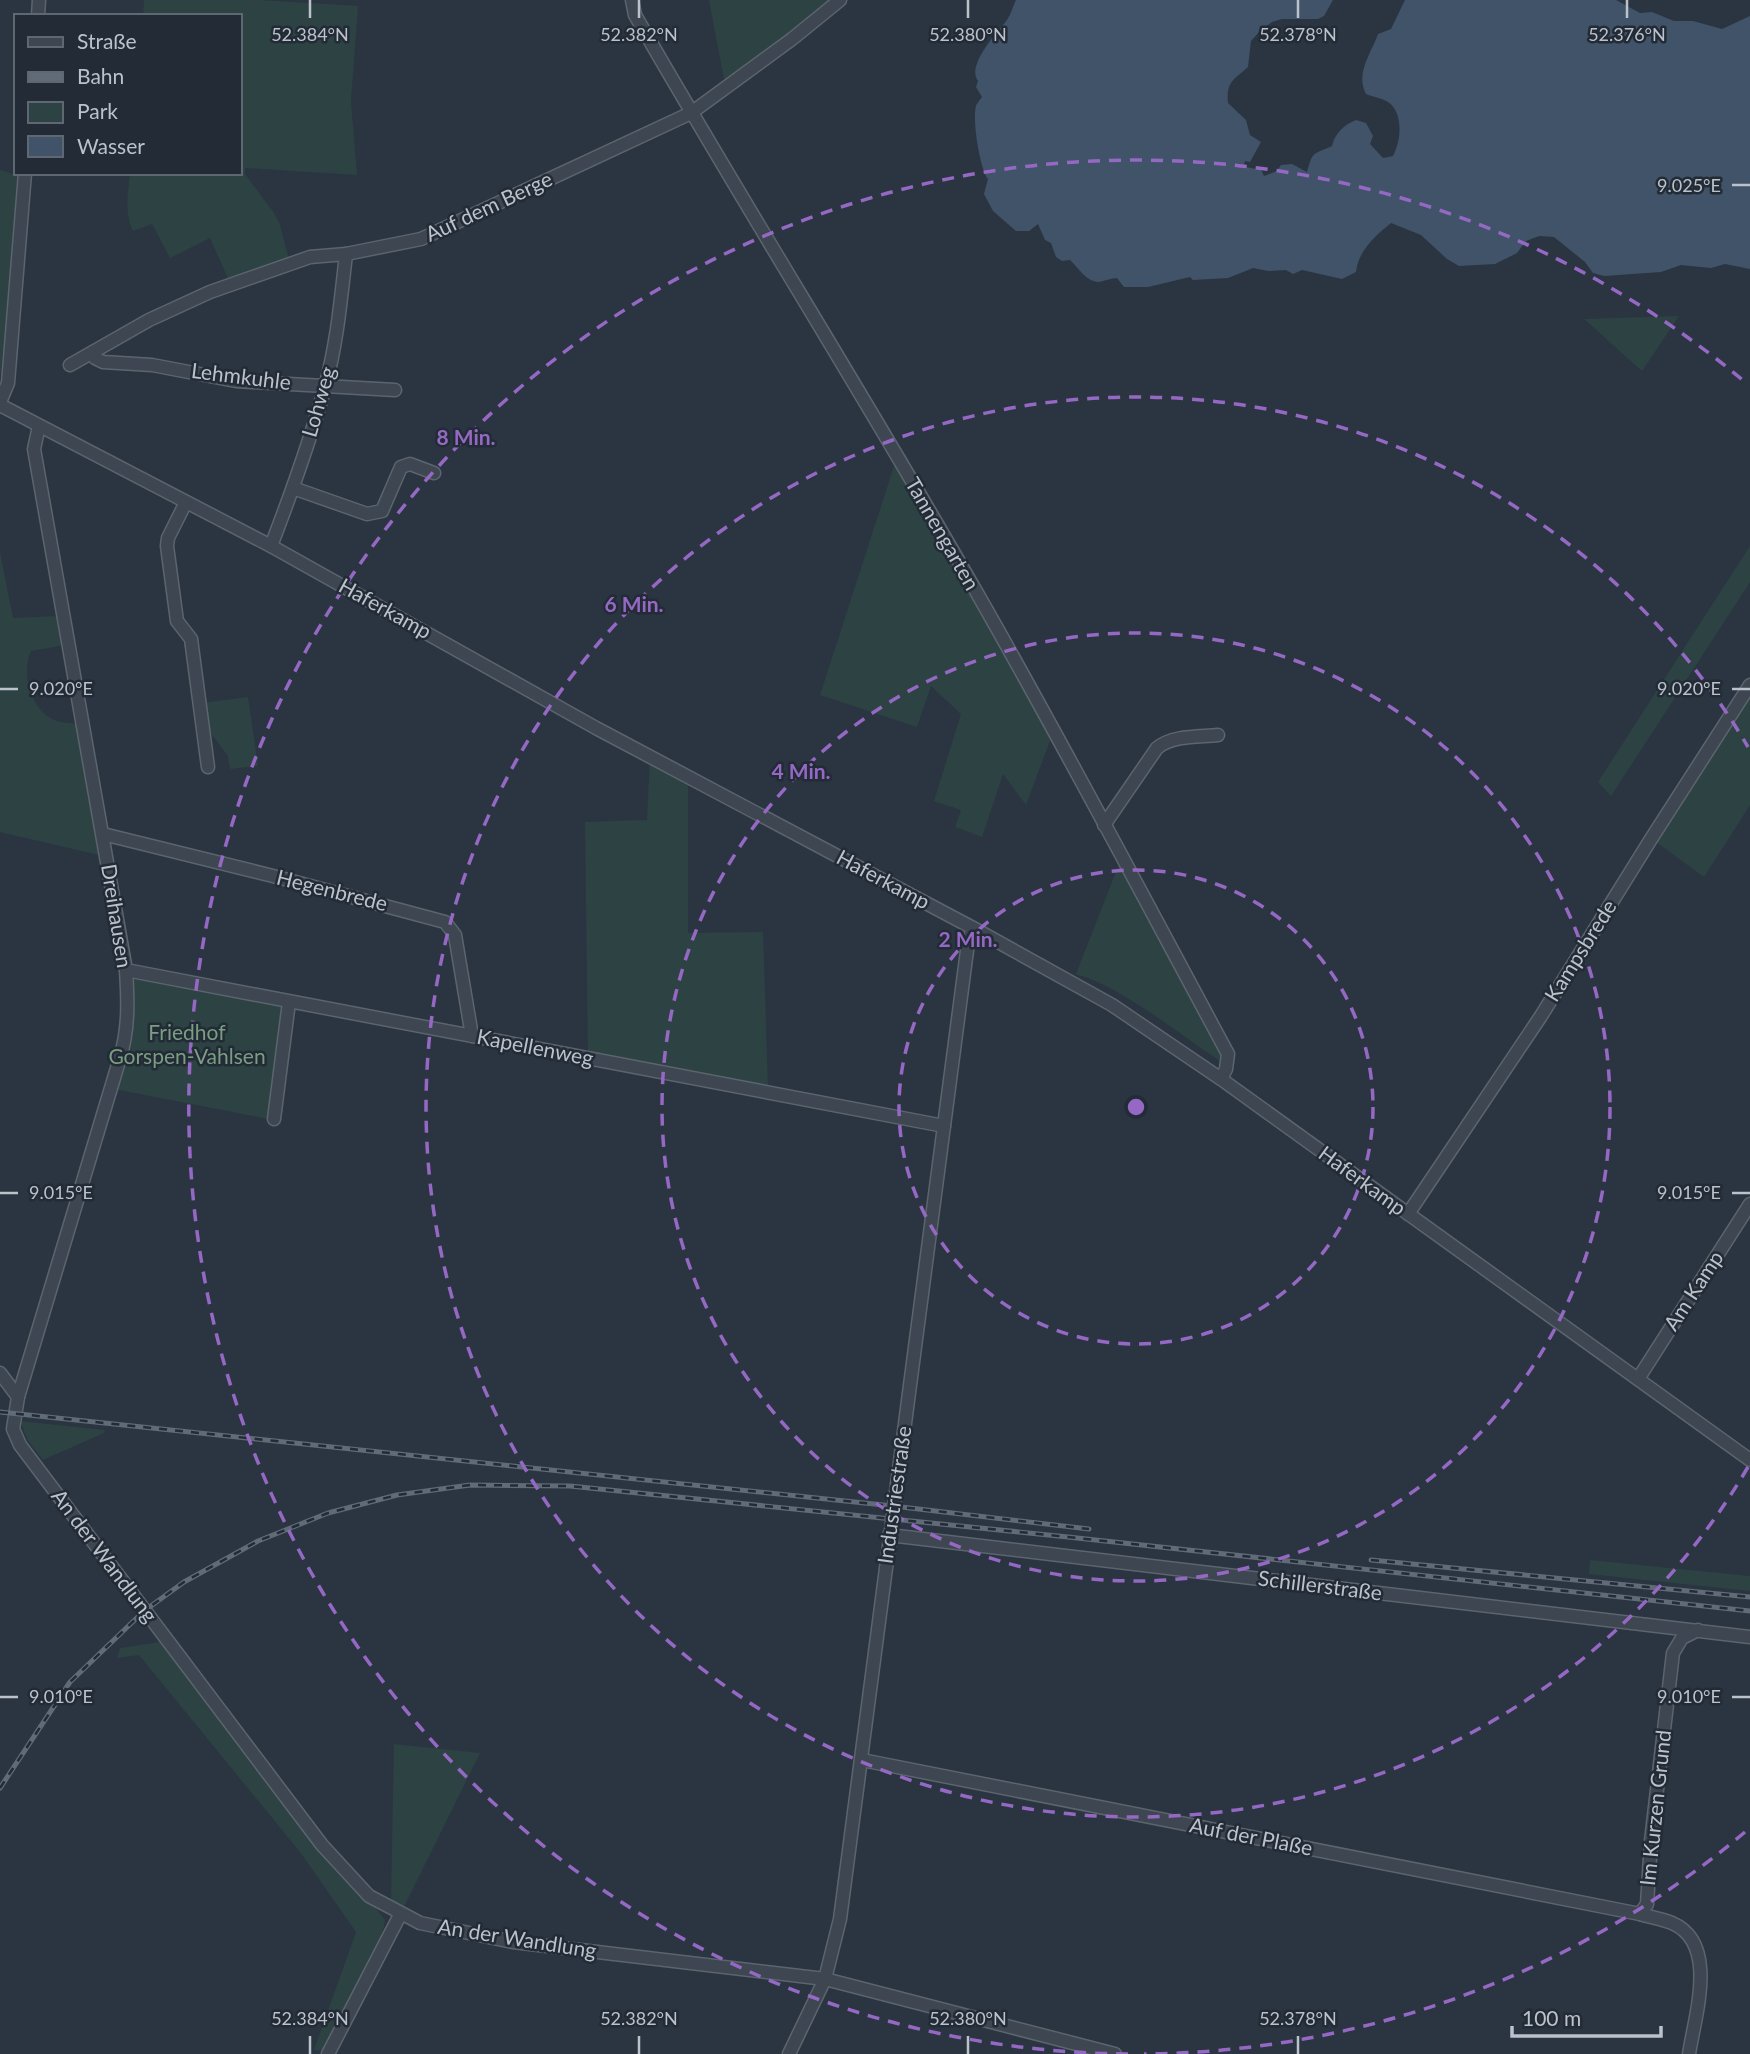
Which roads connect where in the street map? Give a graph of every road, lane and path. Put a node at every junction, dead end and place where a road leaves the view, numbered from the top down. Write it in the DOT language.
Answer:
graph roads {
  1 [pos="632,0"];
  2 [pos="840,0"];
  3 [pos="691,113"];
  4 [pos="25,175"];
  5 [pos="346,254"];
  6 [pos="93,352"];
  7 [pos="70,365"];
  8 [pos="326,386"];
  9 [pos="395,390"];
  10 [pos="0,403"];
  11 [pos="39,426"];
  12 [pos="434,473"];
  13 [pos="293,488"];
  14 [pos="186,502"];
  15 [pos="271,546"];
  16 [pos="1750,685"];
  17 [pos="1218,735"];
  18 [pos="208,767"];
  19 [pos="1104,825"];
  20 [pos="103,834"];
  21 [pos="973,928"];
  22 [pos="126,970"];
  23 [pos="289,1002"];
  24 [pos="472,1036"];
  25 [pos="1221,1079"];
  26 [pos="274,1118"];
  27 [pos="944,1126"];
  28 [pos="1750,1204"];
  29 [pos="1408,1214"];
  30 [pos="0,1373"];
  31 [pos="1638,1379"];
  32 [pos="18,1397"];
  33 [pos="6,1427"];
  34 [pos="1750,1460"];
  35 [pos="889,1535"];
  36 [pos="1699,1630"];
  37 [pos="1750,1637"];
  38 [pos="862,1760"];
  39 [pos="400,1914"];
  40 [pos="1640,1914"];
  41 [pos="825,1979"];
  42 [pos="328,2054"];
  43 [pos="789,2054"];
  44 [pos="1115,2054"];
  45 [pos="1689,2054"];
  1 -- 3 [label="street, Tannengarten"];
  2 -- 3 [label="street, Auf dem Berge"];
  3 -- 5 [label="street, Auf dem Berge"];
  3 -- 19 [label="street, Tannengarten"];
  4 -- 10 [label="street"];
  5 -- 6 [label="street, Auf dem Berge"];
  5 -- 8 [label="street, Lohweg"];
  6 -- 7 [label="street, Auf dem Berge"];
  6 -- 8 [label="street, Lehmkuhle"];
  8 -- 9 [label="street, Lehmkuhle"];
  8 -- 13 [label="street, Lohweg"];
  10 -- 11 [label="street, Haferkamp"];
  11 -- 14 [label="street, Haferkamp"];
  11 -- 20 [label="street, Dreihausen"];
  12 -- 13 [label="street"];
  13 -- 15 [label="street, Lohweg"];
  14 -- 15 [label="street, Haferkamp"];
  14 -- 18 [label="street"];
  15 -- 21 [label="street, Haferkamp"];
  16 -- 29 [label="street, Kampsbrede"];
  17 -- 19 [label="street"];
  19 -- 25 [label="street, Tannengarten"];
  20 -- 22 [label="street, Dreihausen"];
  20 -- 24 [label="street, Hegenbrede"];
  21 -- 25 [label="street, Haferkamp"];
  21 -- 27 [label="street, Industriestraße"];
  22 -- 23 [label="street, Kapellenweg"];
  22 -- 32 [label="street, Dreihausen"];
  23 -- 24 [label="street, Kapellenweg"];
  23 -- 26 [label="street"];
  24 -- 27 [label="street, Kapellenweg"];
  25 -- 29 [label="street, Haferkamp"];
  27 -- 35 [label="street, Industriestraße"];
  28 -- 31 [label="street, Am Kamp"];
  29 -- 31 [label="street, Haferkamp"];
  30 -- 32 [label="street"];
  31 -- 34 [label="street, Haferkamp"];
  32 -- 33 [label="street, An der Wandlung"];
  33 -- 39 [label="street, An der Wandlung"];
  35 -- 36 [label="street, Schillerstraße"];
  35 -- 38 [label="street, Industriestraße"];
  36 -- 37 [label="street, Schillerstraße"];
  36 -- 40 [label="street, Im Kurzen Grund"];
  38 -- 40 [label="street, Auf der Plaße"];
  38 -- 41 [label="street, Industriestraße"];
  39 -- 41 [label="street, An der Wandlung"];
  39 -- 42 [label="street"];
  40 -- 45 [label="street, Auf der Plaße"];
  41 -- 43 [label="street, Industriestraße"];
  41 -- 44 [label="street, An der Wandlung"];
}
